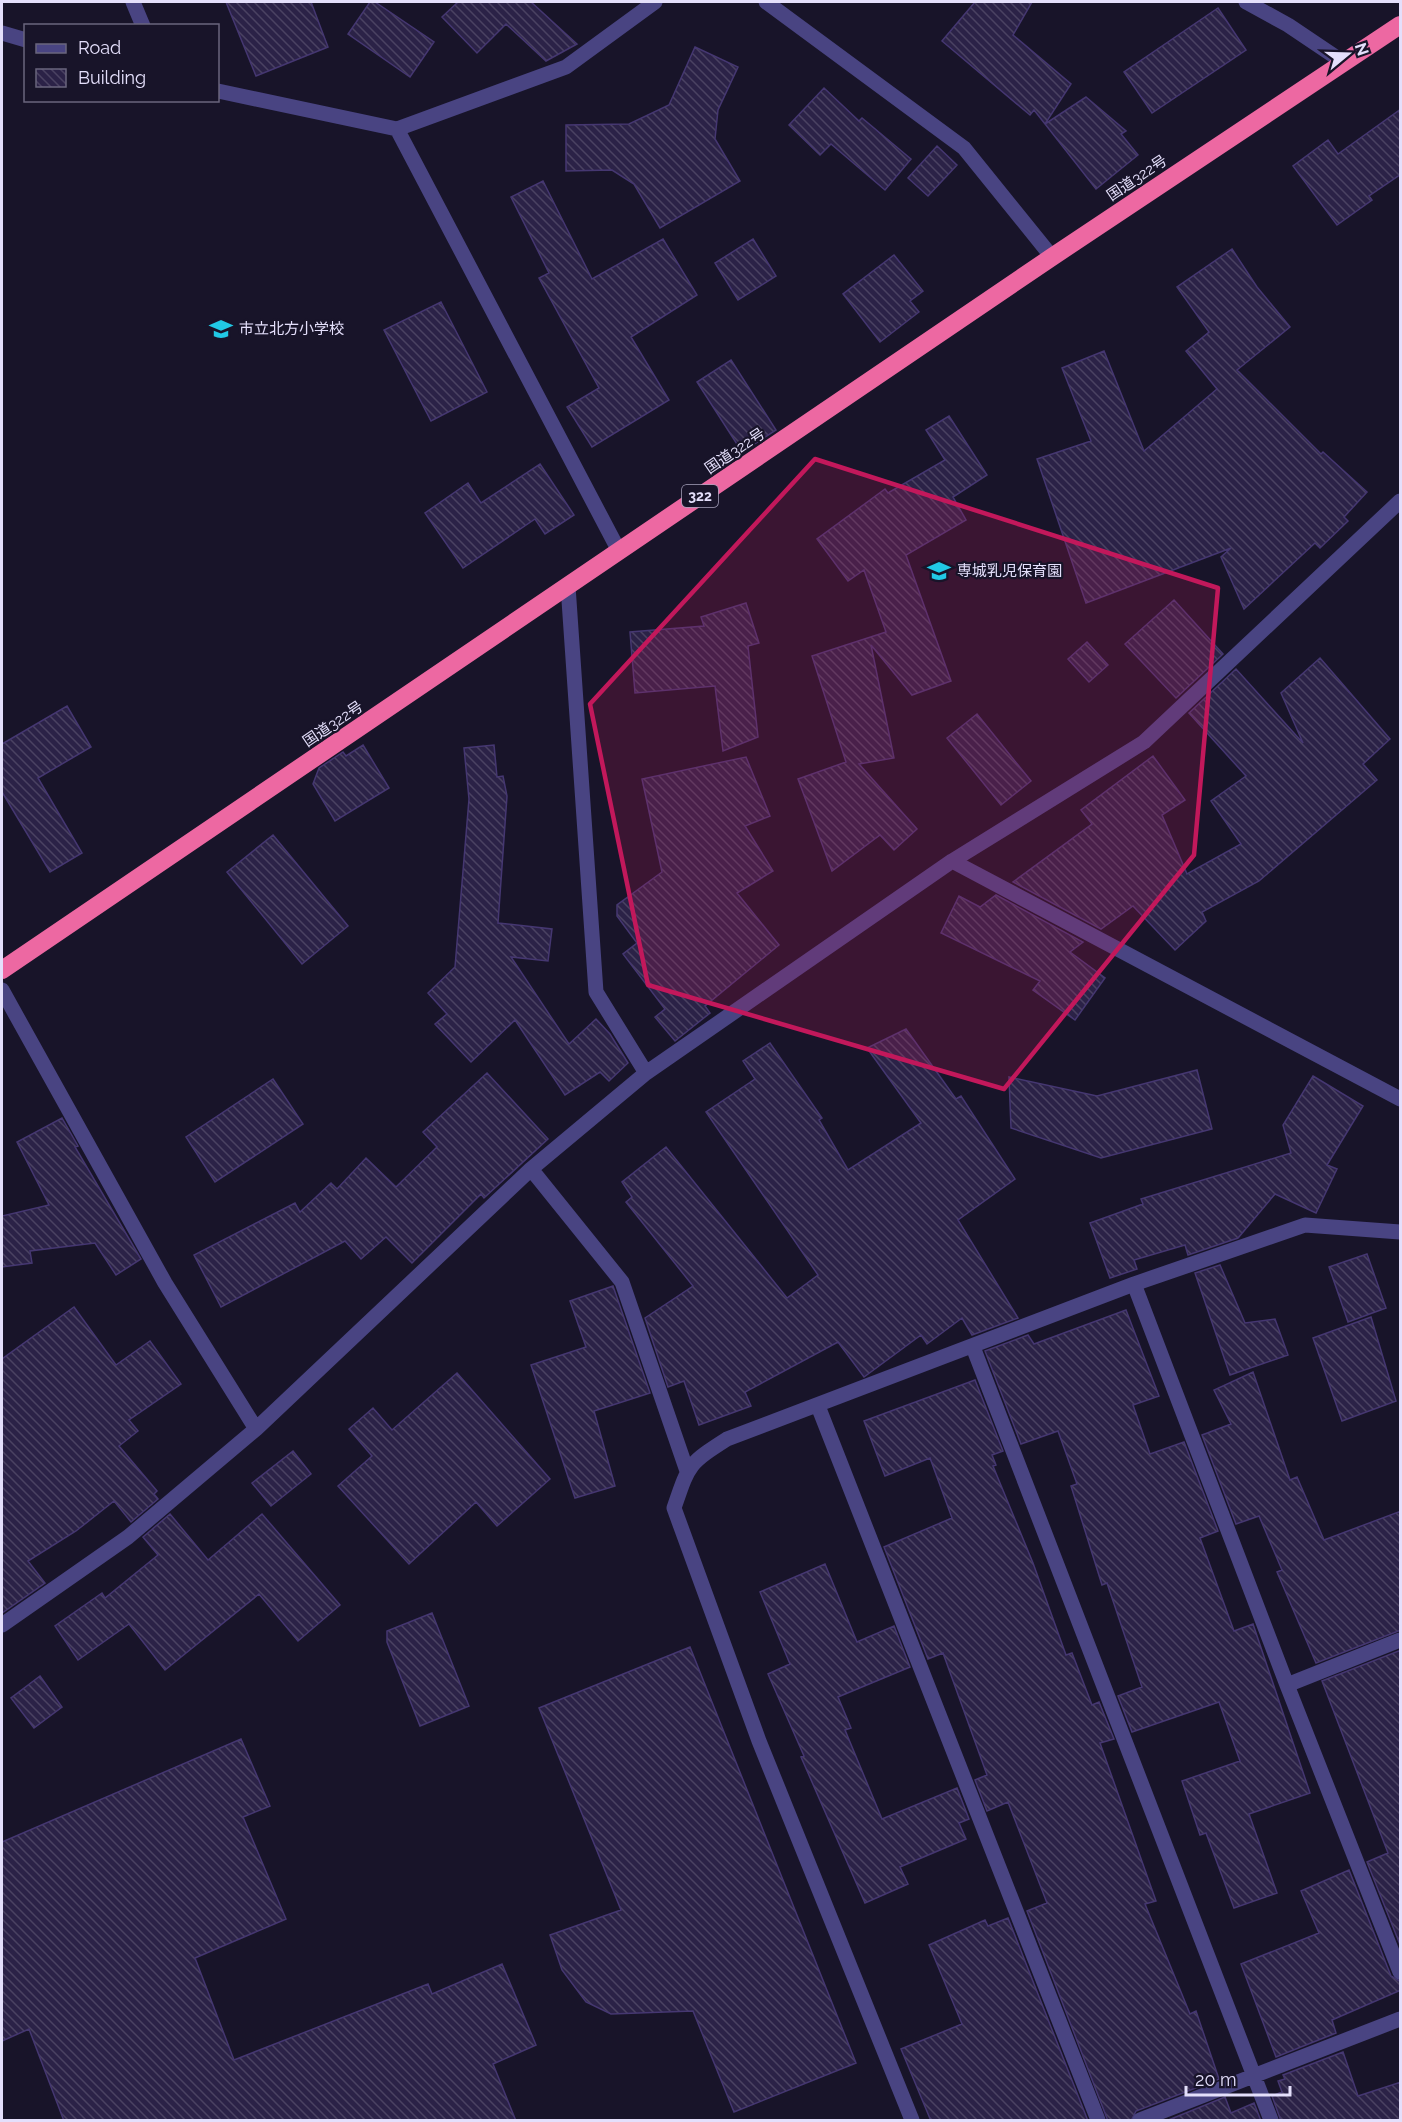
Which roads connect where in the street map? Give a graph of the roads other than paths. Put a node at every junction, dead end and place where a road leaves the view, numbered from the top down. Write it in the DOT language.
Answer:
graph roads {
  1 [pos="133,2"];
  2 [pos="655,2"];
  3 [pos="766,2"];
  4 [pos="1246,2"];
  5 [pos="142,24"];
  6 [pos="1401,25"];
  7 [pos="2,33"];
  8 [pos="24,39"];
  9 [pos="1343,62"];
  10 [pos="219,90"];
  11 [pos="397,129"];
  12 [pos="1052,257"];
  13 [pos="1401,501"];
  14 [pos="619,551"];
  15 [pos="568,586"];
  16 [pos="952,861"];
  17 [pos="2,970"];
  18 [pos="2,990"];
  19 [pos="645,1073"];
  20 [pos="1401,1099"];
  21 [pos="531,1169"];
  22 [pos="1401,1232"];
  23 [pos="1134,1284"];
  24 [pos="973,1347"];
  25 [pos="818,1406"];
  26 [pos="256,1430"];
  27 [pos="687,1471"];
  28 [pos="2,1625"];
  29 [pos="1401,1640"];
  30 [pos="1287,1685"];
  31 [pos="1401,1972"];
  32 [pos="1401,2019"];
  33 [pos="1254,2076"];
  34 [pos="912,2121"];
  35 [pos="1098,2121"];
  36 [pos="1140,2121"];
  37 [pos="1270,2121"];
  1 -- 5 [label="street"];
  2 -- 11 [label="street"];
  3 -- 12 [label="street"];
  4 -- 9 [label="street"];
  6 -- 9 [label="highway, 国道322号 / 322"];
  7 -- 8 [label="street"];
  9 -- 12 [label="highway, 国道322号 / 322"];
  10 -- 11 [label="street"];
  11 -- 14 [label="street"];
  12 -- 14 [label="highway, 国道322号 / 322"];
  13 -- 16 [label="street"];
  14 -- 15 [label="highway, 国道322号 / 322"];
  15 -- 17 [label="highway, 国道322号 / 322"];
  15 -- 19 [label="street"];
  16 -- 19 [label="street"];
  16 -- 20 [label="street"];
  18 -- 26 [label="street"];
  19 -- 21 [label="street"];
  21 -- 26 [label="street"];
  21 -- 27 [label="street"];
  22 -- 23 [label="street"];
  23 -- 24 [label="street"];
  23 -- 30 [label="street"];
  24 -- 25 [label="street"];
  24 -- 33 [label="street"];
  25 -- 27 [label="street"];
  25 -- 35 [label="street"];
  26 -- 28 [label="street"];
  27 -- 34 [label="street"];
  29 -- 30 [label="street"];
  30 -- 31 [label="street"];
  32 -- 33 [label="street"];
  33 -- 36 [label="street"];
  33 -- 37 [label="street"];
}
